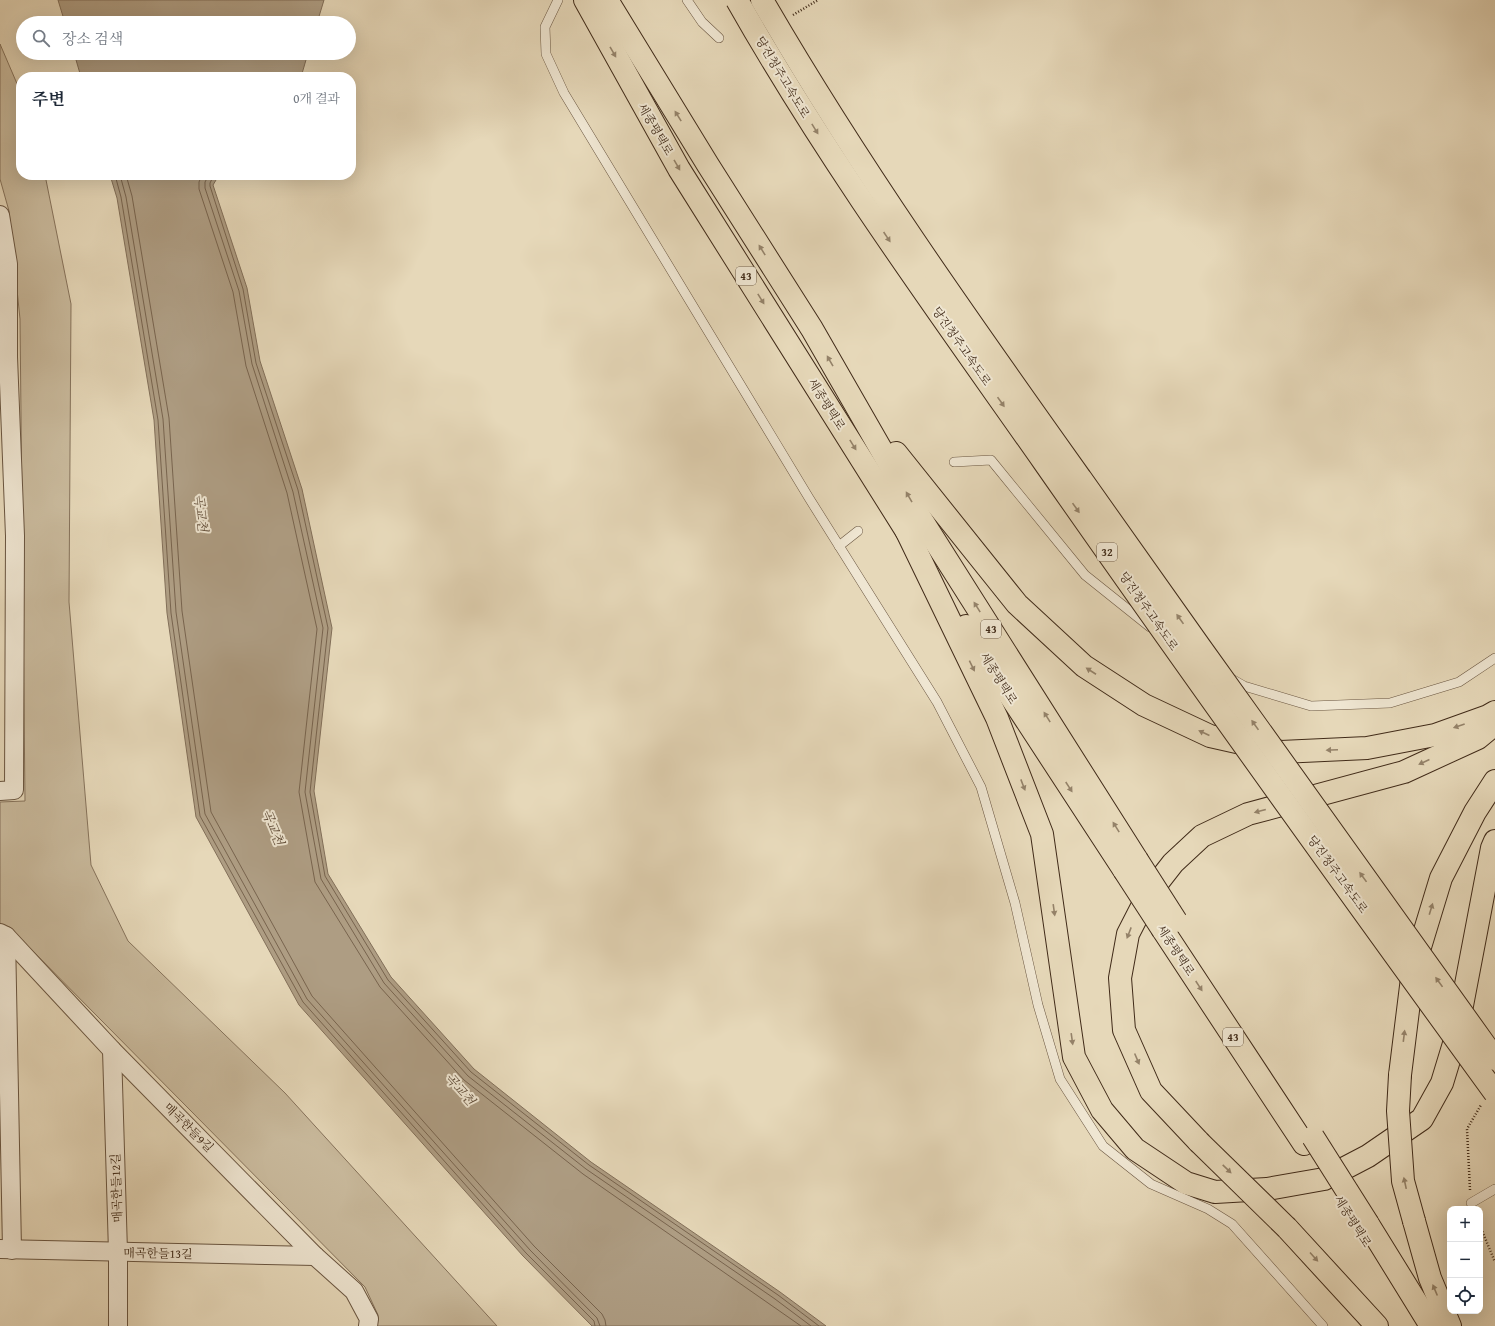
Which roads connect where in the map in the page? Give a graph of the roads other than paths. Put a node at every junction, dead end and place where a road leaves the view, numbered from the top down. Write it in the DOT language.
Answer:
graph roads {
  1 [pos="558,0"];
  2 [pos="607,0"];
  3 [pos="687,0"];
  4 [pos="737,0"];
  5 [pos="762,0"];
  6 [pos="589,9"];
  7 [pos="719,38"];
  8 [pos="0,215"];
  9 [pos="4,357"];
  10 [pos="850,394"];
  11 [pos="954,462"];
  12 [pos="906,530"];
  13 [pos="858,531"];
  14 [pos="839,546"];
  15 [pos="7,640"];
  16 [pos="1495,658"];
  17 [pos="1495,712"];
  18 [pos="1495,724"];
  19 [pos="1495,781"];
  20 [pos="0,791"];
  21 [pos="1495,841"];
  22 [pos="1130,865"];
  23 [pos="3,934"];
  24 [pos="112,1050"];
  25 [pos="1495,1059"];
  26 [pos="1489,1097"];
  27 [pos="1495,1189"];
  28 [pos="1471,1204"];
  29 [pos="1363,1227"];
  30 [pos="6,1249"];
  31 [pos="118,1252"];
  32 [pos="316,1256"];
  33 [pos="118,1326"];
  34 [pos="368,1326"];
  35 [pos="1323,1326"];
  36 [pos="1377,1326"];
  37 [pos="1418,1326"];
  38 [pos="1431,1326"];
  39 [pos="1450,1326"];
  1 -- 14 [label="lane"];
  10 -- 2 [label="highway, 세종평택로 / 43, one-way"];
  3 -- 7 [label="lane"];
  4 -- 26 [label="highway, 당진청주고속도로 / 32, one-way, bridge"];
  25 -- 5 [label="highway, 당진청주고속도로 / 32, one-way, bridge"];
  6 -- 12 [label="highway, 세종평택로 / 43, one-way"];
  8 -- 9 [label="street"];
  9 -- 15 [label="street"];
  17 -- 10 [label="highway, one-way"];
  22 -- 10 [label="highway, 세종평택로 / 43, one-way"];
  11 -- 16 [label="lane"];
  12 -- 21 [label="highway, one-way"];
  12 -- 22 [label="highway, 세종평택로 / 43, one-way"];
  13 -- 14 [label="lane"];
  14 -- 35 [label="lane"];
  15 -- 20 [label="street"];
  18 -- 36 [label="highway, one-way, bridge"];
  39 -- 19 [label="highway, one-way, bridge"];
  22 -- 29 [label="highway, 세종평택로 / 43, bridge"];
  23 -- 24 [label="street, 매곡한들9길"];
  23 -- 30 [label="street"];
  24 -- 31 [label="street, 매곡한들12길"];
  24 -- 32 [label="street, 매곡한들9길"];
  27 -- 28 [label="lane"];
  29 -- 37 [label="highway, 세종평택로 / 43"];
  29 -- 38 [label="highway, 세종평택로 / 43"];
  30 -- 31 [label="street, 매곡한들13길"];
  31 -- 32 [label="street, 매곡한들13길"];
  31 -- 33 [label="street, 매곡한들12길"];
  32 -- 34 [label="street, 매곡한들9길"];
}
